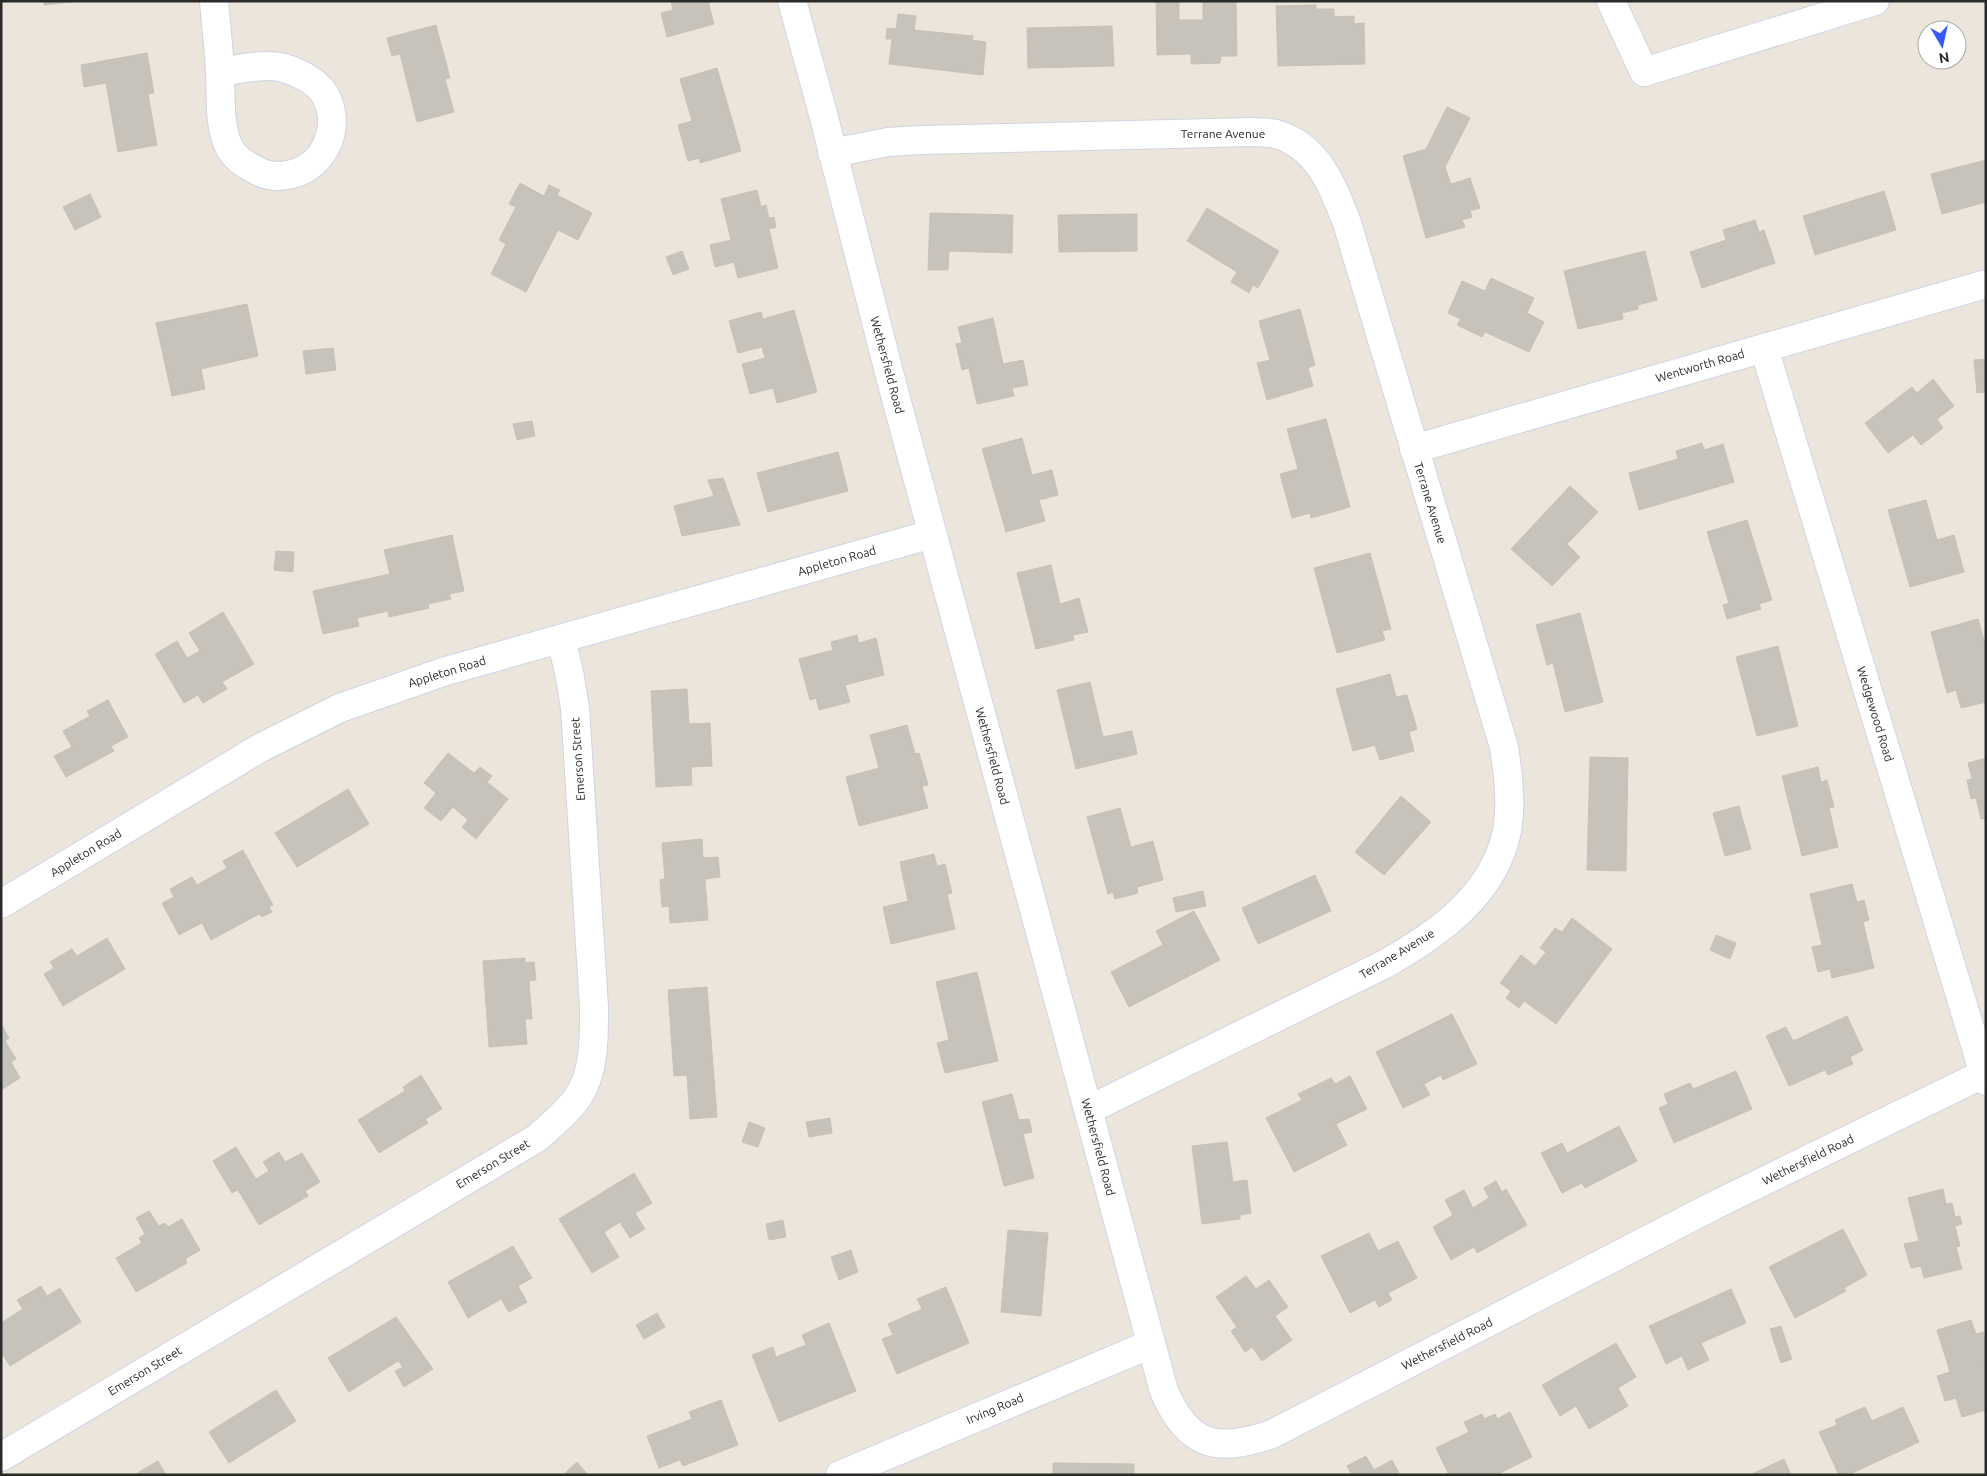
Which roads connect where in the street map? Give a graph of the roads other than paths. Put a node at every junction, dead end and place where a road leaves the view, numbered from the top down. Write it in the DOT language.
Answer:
graph roads {
  1 [pos="214,1"];
  2 [pos="792,1"];
  3 [pos="1611,1"];
  4 [pos="1875,1"];
  5 [pos="220,72"];
  6 [pos="832,153"];
  7 [pos="1986,284"];
  8 [pos="1764,348"];
  9 [pos="1414,449"];
  10 [pos="932,534"];
  11 [pos="561,639"];
  12 [pos="1,904"];
  13 [pos="1985,1077"];
  14 [pos="1088,1110"];
  15 [pos="1151,1344"];
  16 [pos="1,1457"];
  17 [pos="840,1475"];
  1 -- 5 [label="street"];
  2 -- 6 [label="street, Wethersfield Road"];
  3 -- 4 [label="street"];
  5 -- 5 [label="street"];
  6 -- 9 [label="street, Terrane Avenue"];
  6 -- 10 [label="street, Wethersfield Road"];
  7 -- 8 [label="street, Wentworth Road"];
  8 -- 9 [label="street, Wentworth Road"];
  8 -- 13 [label="street, Wedgewood Road"];
  9 -- 14 [label="street, Terrane Avenue"];
  10 -- 11 [label="street, Appleton Road"];
  10 -- 14 [label="street, Wethersfield Road"];
  11 -- 12 [label="street, Appleton Road"];
  11 -- 16 [label="street, Emerson Street"];
  13 -- 15 [label="street, Wethersfield Road"];
  14 -- 15 [label="street, Wethersfield Road"];
  15 -- 17 [label="street, Irving Road"];
}
